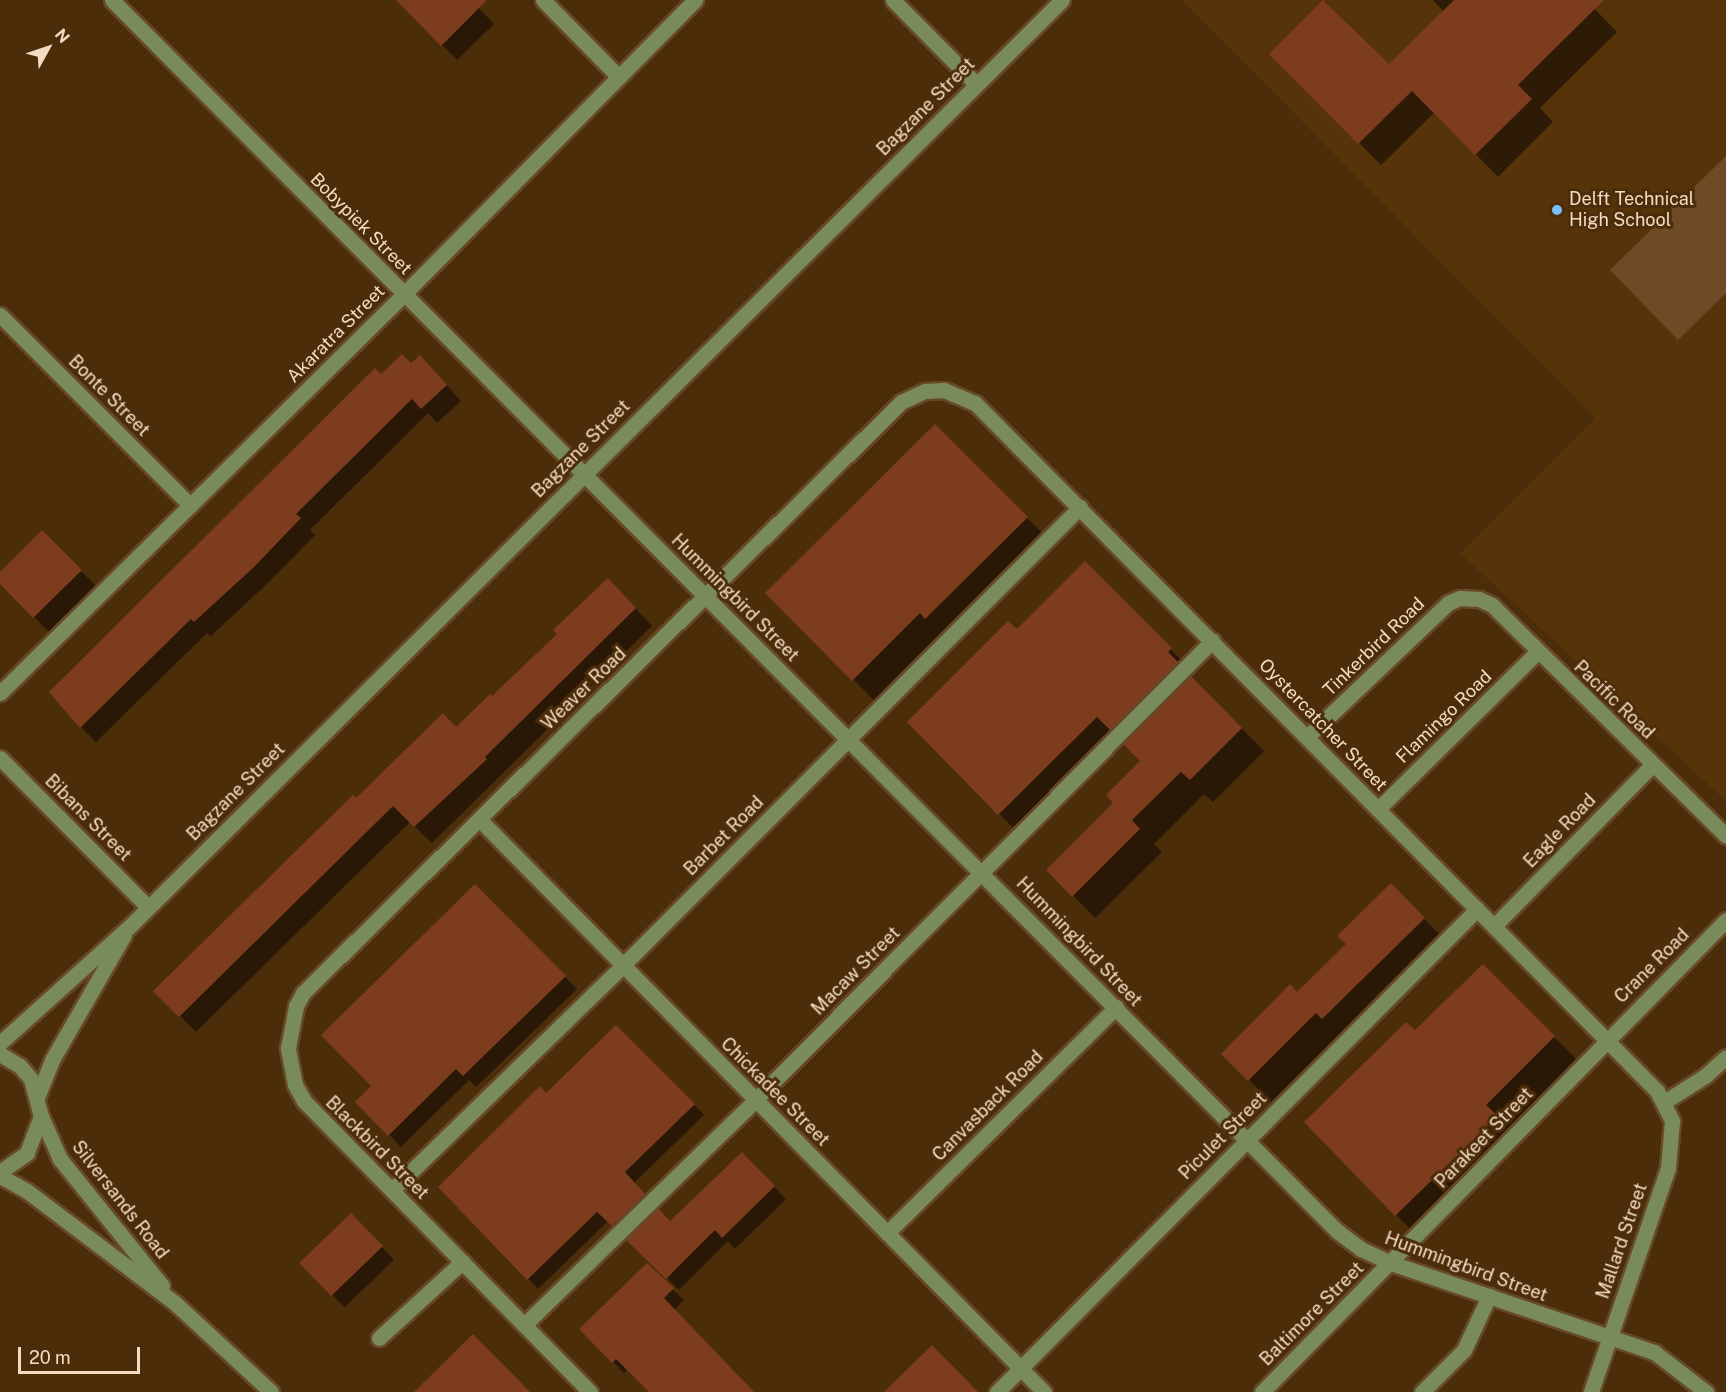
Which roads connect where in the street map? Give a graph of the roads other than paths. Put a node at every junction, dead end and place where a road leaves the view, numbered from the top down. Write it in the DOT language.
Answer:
graph roads {
  1 [pos="112,0"];
  2 [pos="543,0"];
  3 [pos="695,0"];
  4 [pos="893,0"];
  5 [pos="1062,0"];
  6 [pos="619,77"];
  7 [pos="976,84"];
  8 [pos="404,294"];
  9 [pos="0,315"];
  10 [pos="943,390"];
  11 [pos="582,475"];
  12 [pos="190,505"];
  13 [pos="1080,507"];
  14 [pos="706,597"];
  15 [pos="1472,598"];
  16 [pos="1212,641"];
  17 [pos="1537,652"];
  18 [pos="0,693"];
  19 [pos="1308,736"];
  20 [pos="849,738"];
  21 [pos="0,758"];
  22 [pos="1652,765"];
  23 [pos="1378,809"];
  24 [pos="479,819"];
  25 [pos="1726,836"];
  26 [pos="982,871"];
  27 [pos="148,906"];
  28 [pos="1477,909"];
  29 [pos="1726,920"];
  30 [pos="1494,926"];
  31 [pos="129,927"];
  32 [pos="623,965"];
  33 [pos="1116,1007"];
  34 [pos="1606,1040"];
  35 [pos="0,1043"];
  36 [pos="288,1048"];
  37 [pos="0,1054"];
  38 [pos="1726,1057"];
  39 [pos="38,1095"];
  40 [pos="755,1100"];
  41 [pos="1664,1102"];
  42 [pos="41,1116"];
  43 [pos="1246,1140"];
  44 [pos="0,1172"];
  45 [pos="0,1176"];
  46 [pos="392,1190"];
  47 [pos="887,1233"];
  48 [pos="462,1262"];
  49 [pos="1391,1263"];
  50 [pos="1489,1296"];
  51 [pos="175,1303"];
  52 [pos="524,1325"];
  53 [pos="379,1338"];
  54 [pos="1608,1338"];
  55 [pos="1021,1368"];
  56 [pos="271,1392"];
  57 [pos="591,1392"];
  58 [pos="997,1392"];
  59 [pos="1044,1392"];
  60 [pos="1262,1392"];
  61 [pos="1422,1392"];
  62 [pos="1591,1392"];
  63 [pos="1706,1392"];
  1 -- 8 [label="street, Bobypiek Street"];
  2 -- 6 [label="street"];
  3 -- 6 [label="street, Akaratra Street"];
  4 -- 7 [label="street"];
  5 -- 7 [label="street, Bagzane Street"];
  6 -- 8 [label="street, Akaratra Street"];
  7 -- 11 [label="street, Bagzane Street"];
  8 -- 11 [label="street, Bobypiek Street"];
  8 -- 12 [label="street, Akaratra Street"];
  9 -- 12 [label="street, Bonte Street"];
  10 -- 13 [label="street, Oystercatcher Street"];
  10 -- 14 [label="street, Weaver Road"];
  11 -- 14 [label="street, Hummingbird Street"];
  11 -- 27 [label="street, Bagzane Street"];
  12 -- 18 [label="street, Akaratra Street"];
  13 -- 16 [label="street, Oystercatcher Street"];
  13 -- 20 [label="street, Barbet Road"];
  14 -- 20 [label="street, Hummingbird Street"];
  14 -- 24 [label="street, Weaver Road"];
  15 -- 17 [label="street, Pacific Road"];
  15 -- 19 [label="street, Tinkerbird Road"];
  16 -- 19 [label="street, Oystercatcher Street"];
  16 -- 26 [label="street, Macaw Street"];
  17 -- 22 [label="street, Pacific Road"];
  17 -- 23 [label="street, Flamingo Road"];
  19 -- 23 [label="street, Oystercatcher Street"];
  20 -- 26 [label="street, Hummingbird Street"];
  20 -- 32 [label="street, Barbet Road"];
  21 -- 27 [label="street, Bibans Street"];
  22 -- 25 [label="street, Pacific Road"];
  22 -- 30 [label="street, Eagle Road"];
  23 -- 28 [label="street, Oystercatcher Street"];
  24 -- 32 [label="street, Chickadee Street"];
  24 -- 36 [label="street, Weaver Road"];
  26 -- 33 [label="street, Hummingbird Street"];
  26 -- 40 [label="street, Macaw Street"];
  27 -- 31 [label="street, Bagzane Street"];
  28 -- 30 [label="street, Oystercatcher Street"];
  28 -- 43 [label="street, Piculet Street"];
  29 -- 34 [label="street, Crane Road"];
  30 -- 34 [label="street, Oystercatcher Street"];
  31 -- 35 [label="street, Bagzane Street"];
  31 -- 39 [label="street, Bagzane Street"];
  32 -- 40 [label="street, Chickadee Street"];
  32 -- 46 [label="street, Barbet Road"];
  33 -- 43 [label="street, Hummingbird Street"];
  33 -- 47 [label="street, Canvasback Road"];
  34 -- 41 [label="street, Oystercatcher Street"];
  34 -- 49 [label="street, Parakeet Street"];
  36 -- 46 [label="street, Blackbird Street"];
  37 -- 39 [label="street"];
  38 -- 41 [label="street"];
  39 -- 42 [label="street"];
  40 -- 47 [label="street, Chickadee Street"];
  40 -- 52 [label="street, Macaw Street"];
  41 -- 54 [label="street, Mallard Street"];
  42 -- 44 [label="street"];
  42 -- 51 [label="street, Silversands Road"];
  43 -- 49 [label="street, Hummingbird Street"];
  43 -- 55 [label="street, Piculet Street"];
  45 -- 51 [label="street, Silversands Road"];
  46 -- 48 [label="street, Blackbird Street"];
  47 -- 55 [label="street, Chickadee Street"];
  48 -- 52 [label="street, Blackbird Street"];
  48 -- 53 [label="street"];
  49 -- 50 [label="street, Hummingbird Street"];
  49 -- 60 [label="street, Baltimore Street"];
  50 -- 54 [label="street, Hummingbird Street"];
  50 -- 61 [label="street"];
  51 -- 56 [label="street, Silversands Road"];
  52 -- 57 [label="street, Blackbird Street"];
  54 -- 62 [label="street, Mallard Street"];
  54 -- 63 [label="street, Hummingbird Street"];
  55 -- 58 [label="street, Piculet Street"];
  55 -- 59 [label="street, Chickadee Street"];
}
